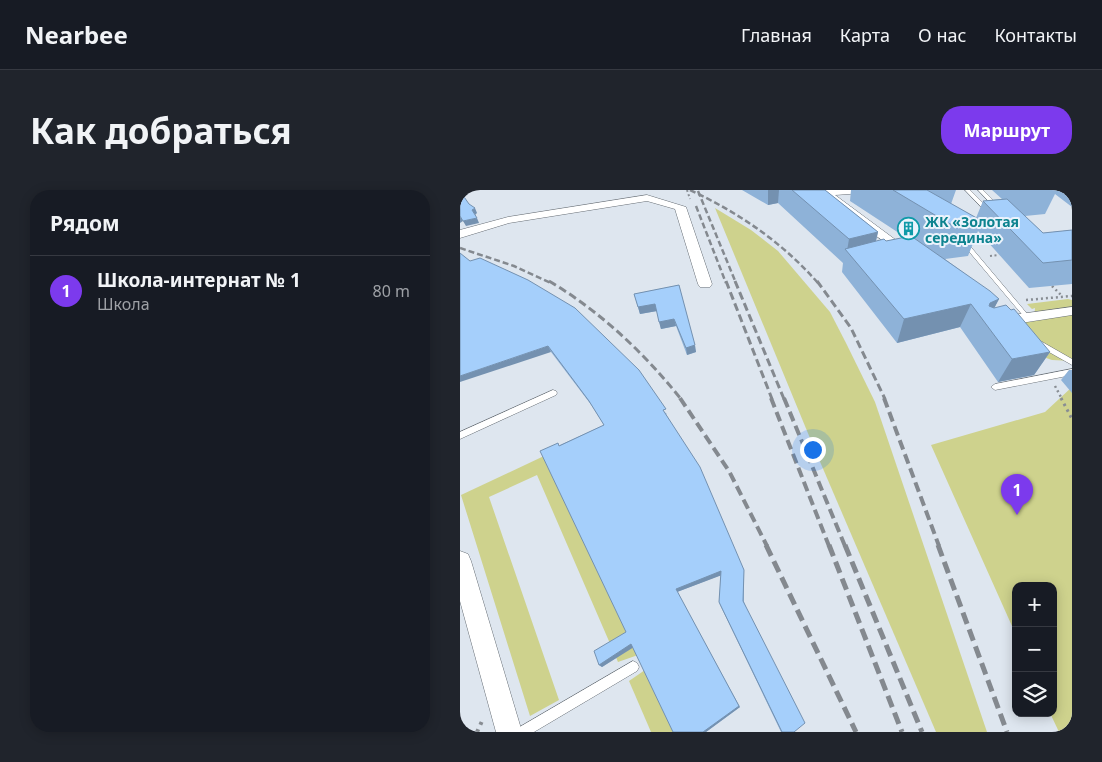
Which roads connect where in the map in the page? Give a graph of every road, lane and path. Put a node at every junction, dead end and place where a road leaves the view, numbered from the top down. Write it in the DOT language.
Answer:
graph roads {
  1 [pos="864,190"];
  2 [pos="967,190"];
  3 [pos="980,190"];
  4 [pos="822,192"];
  5 [pos="999,215"];
  6 [pos="984,218"];
  7 [pos="476,229"];
  8 [pos="461,232"];
  9 [pos="958,236"];
  10 [pos="994,255"];
  11 [pos="999,255"];
  12 [pos="988,256"];
  13 [pos="921,263"];
  14 [pos="994,263"];
  15 [pos="705,284"];
  16 [pos="1052,286"];
  17 [pos="1020,293"];
  18 [pos="1072,296"];
  19 [pos="1062,297"];
  20 [pos="985,309"];
  21 [pos="1072,311"];
  22 [pos="1027,317"];
  23 [pos="1002,324"];
  24 [pos="1029,338"];
  25 [pos="1072,362"];
  26 [pos="1072,372"];
  27 [pos="1050,376"];
  28 [pos="995,387"];
  29 [pos="553,393"];
  30 [pos="1072,419"];
  31 [pos="460,436"];
  32 [pos="460,561"];
  33 [pos="633,667"];
  34 [pos="508,732"];
  35 [pos="522,732"];
  1 -- 4 [label="street"];
  2 -- 5 [label="lane"];
  3 -- 5 [label="lane"];
  4 -- 13 [label="street"];
  5 -- 6 [label="lane"];
  7 -- 8 [label="street"];
  7 -- 15 [label="street"];
  9 -- 22 [label="lane"];
  10 -- 11 [label="path"];
  12 -- 14 [label="path"];
  16 -- 19 [label="path"];
  17 -- 19 [label="path"];
  18 -- 19 [label="path"];
  20 -- 23 [label="street"];
  21 -- 22 [label="street"];
  22 -- 23 [label="street"];
  24 -- 25 [label="lane"];
  26 -- 27 [label="lane"];
  27 -- 28 [label="lane"];
  27 -- 30 [label="path"];
  29 -- 31 [label="lane"];
  32 -- 34 [label="street"];
  33 -- 35 [label="lane"];
}
